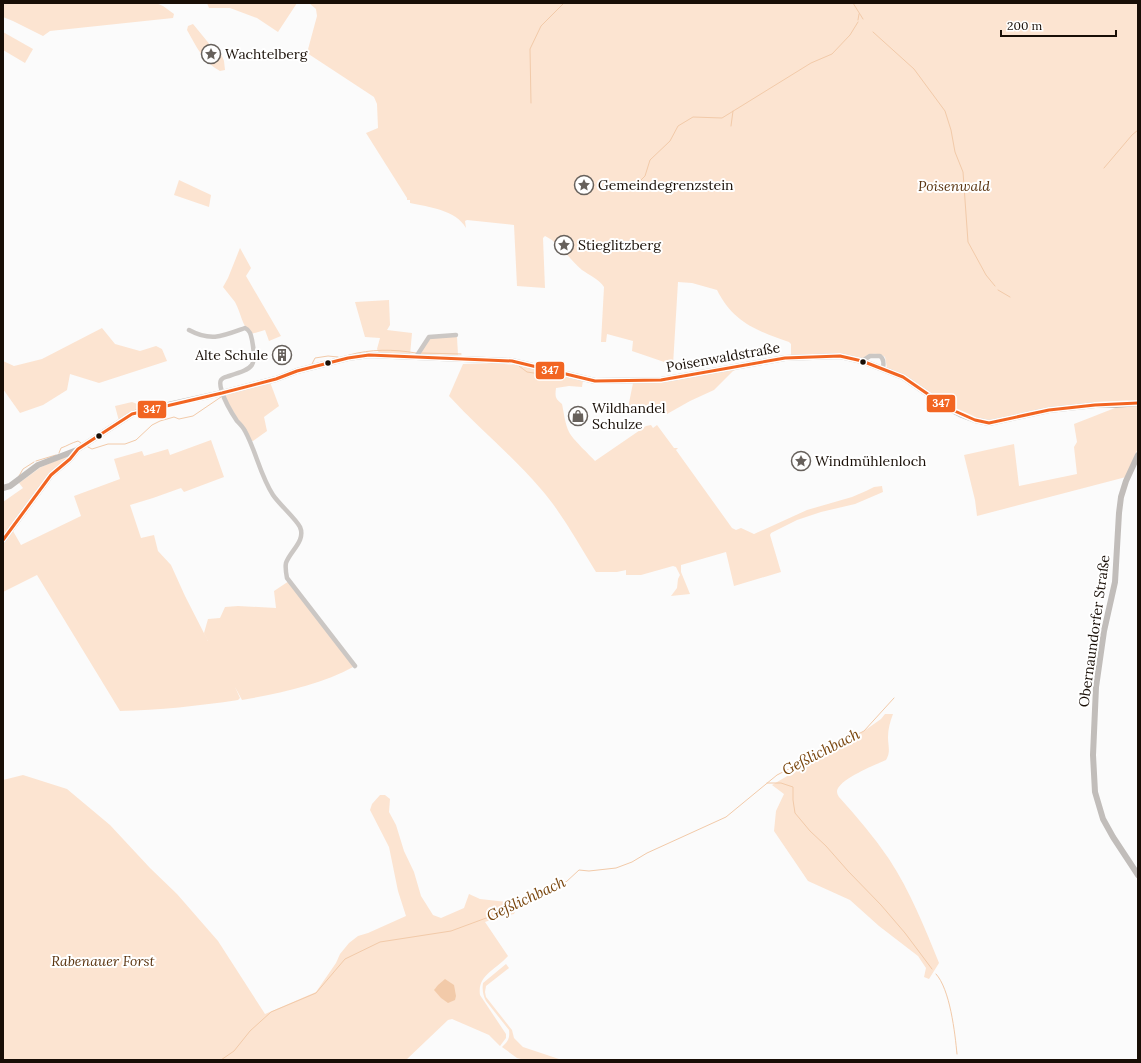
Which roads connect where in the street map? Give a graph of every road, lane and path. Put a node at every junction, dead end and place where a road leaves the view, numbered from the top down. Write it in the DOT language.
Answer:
graph roads {
  1 [pos="189,330"];
  2 [pos="456,335"];
  3 [pos="416,357"];
  4 [pos="862,361"];
  5 [pos="883,368"];
  6 [pos="223,395"];
  7 [pos="1138,403"];
  8 [pos="78,449"];
  9 [pos="1138,455"];
  10 [pos="3,488"];
  11 [pos="3,540"];
  12 [pos="355,666"];
  13 [pos="1138,875"];
  1 -- 6 [label="street"];
  2 -- 3 [label="street"];
  3 -- 4 [label="street, Poisenwaldstraße"];
  3 -- 6 [label="street, Poisenwaldstraße"];
  4 -- 5 [label="street, Poisenwaldstraße"];
  4 -- 5 [label="street"];
  5 -- 7 [label="street, Poisenwaldstraße"];
  6 -- 8 [label="street, Poisenwaldstraße"];
  6 -- 12 [label="street"];
  8 -- 10 [label="street"];
  8 -- 11 [label="street, Poisenwaldstraße"];
  9 -- 13 [label="street, Obernaundorfer Straße"];
}
